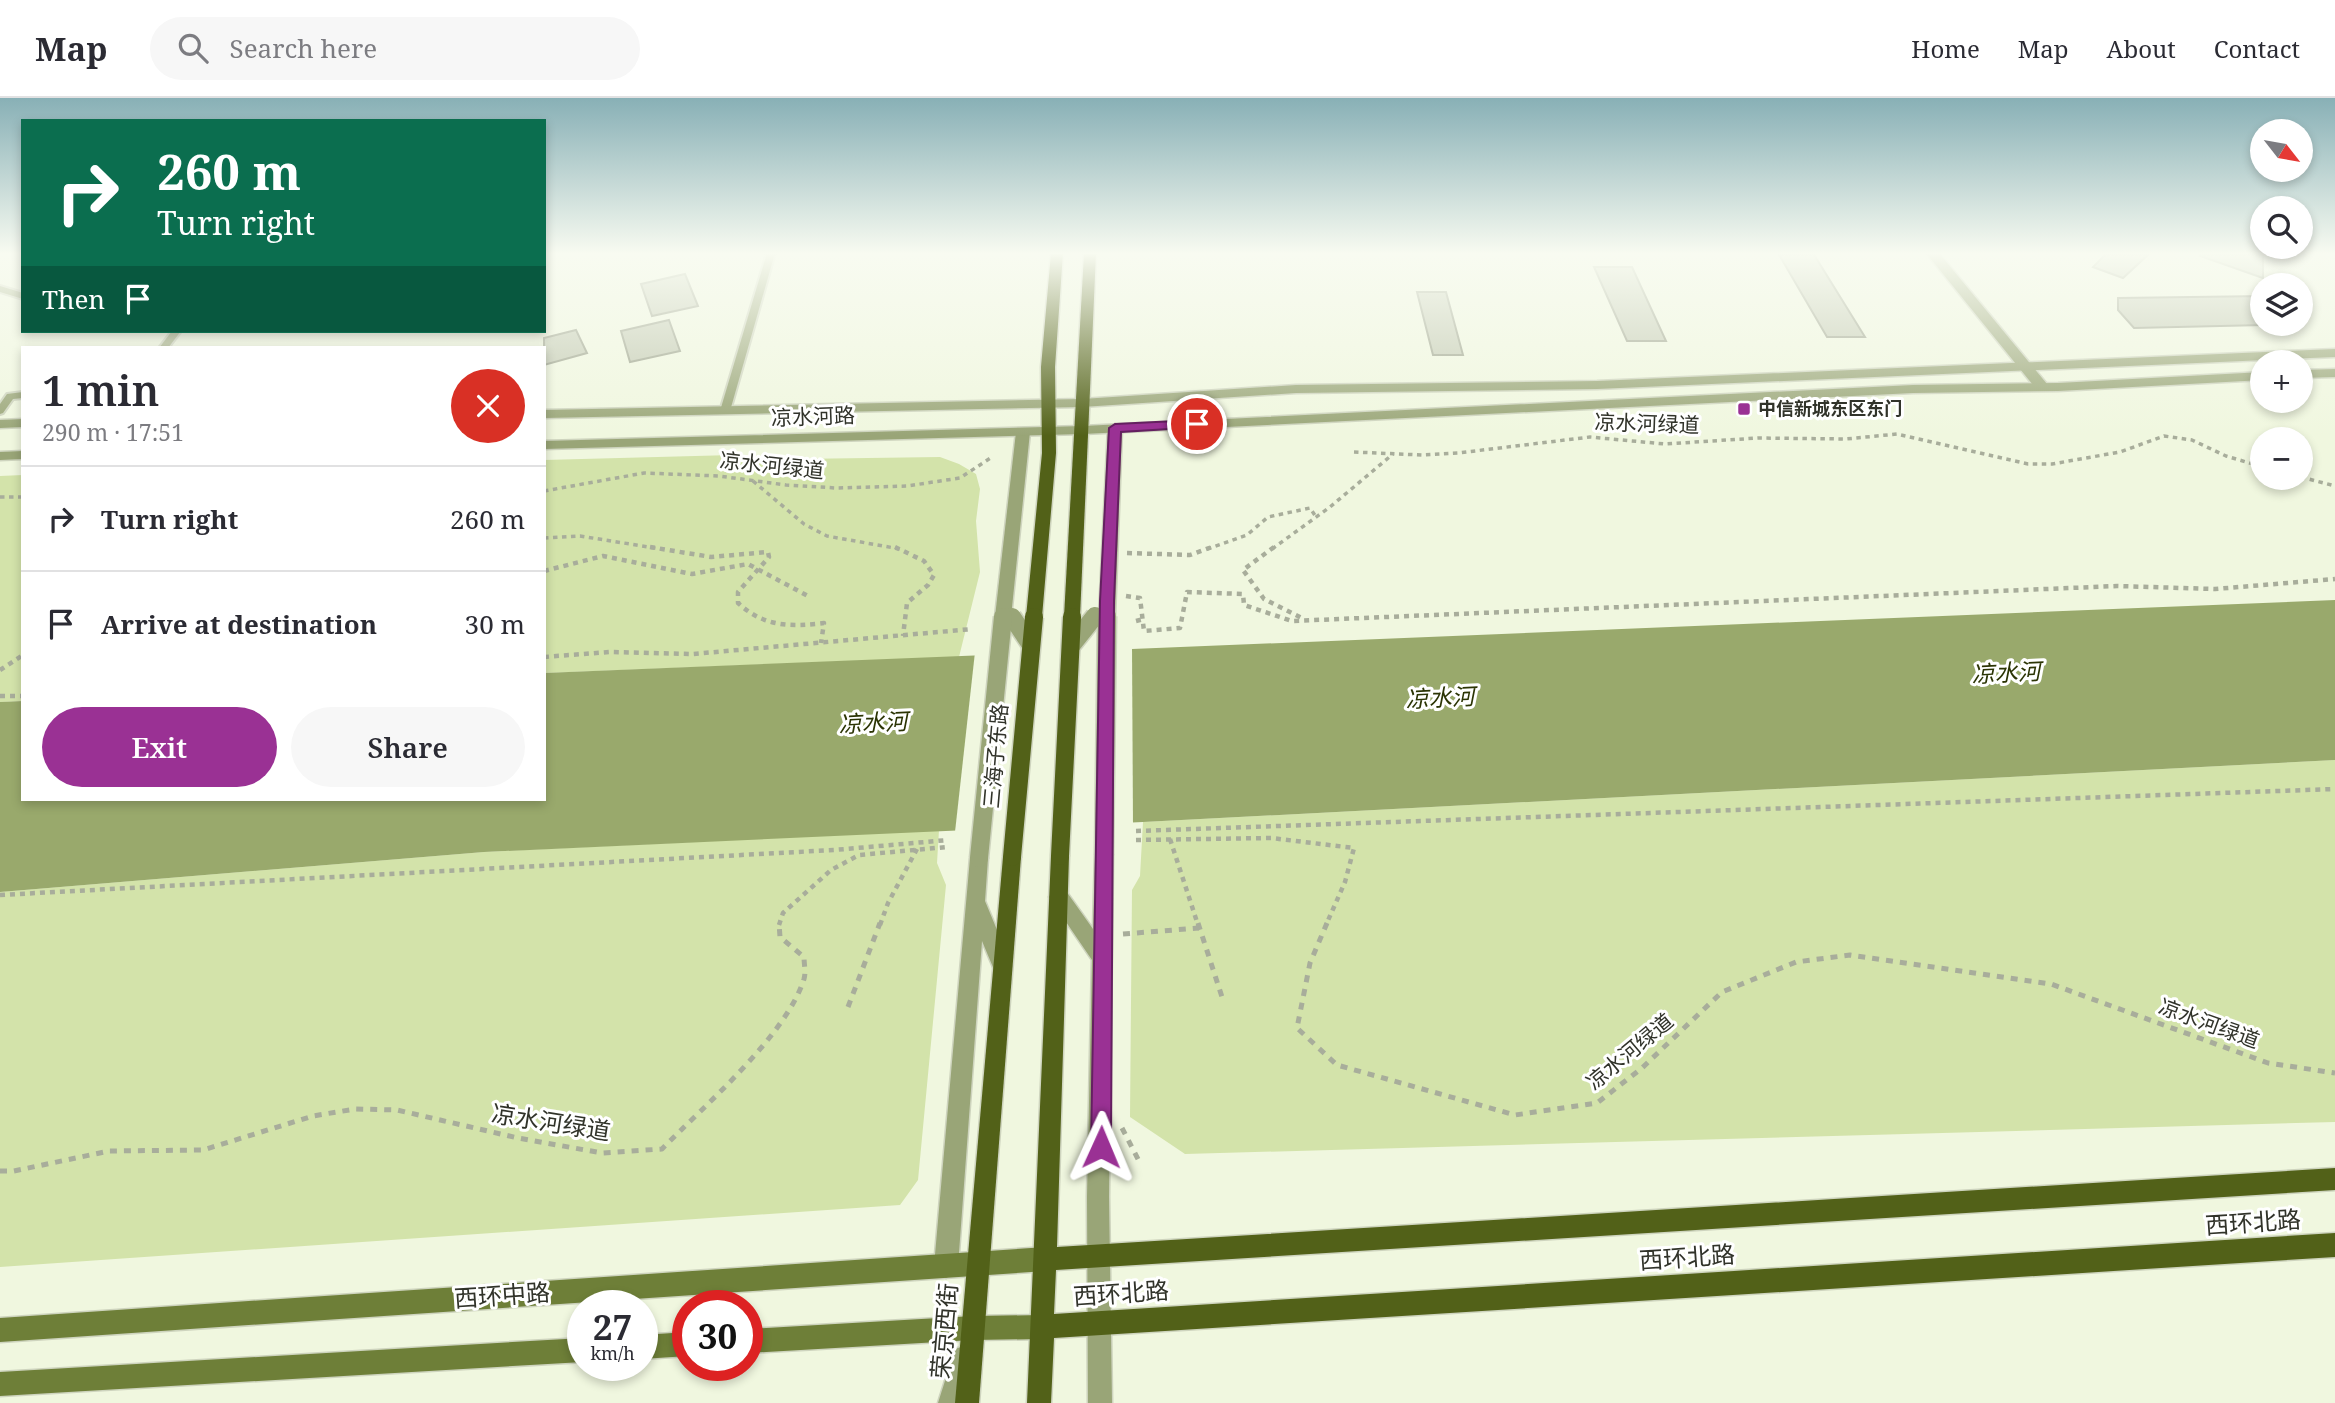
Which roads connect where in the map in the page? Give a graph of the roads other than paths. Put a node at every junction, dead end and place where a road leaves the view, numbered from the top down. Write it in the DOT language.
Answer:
graph roads {
  1 [pos="753,314"];
  2 [pos="1052,314"];
  3 [pos="1087,314"];
  4 [pos="1982,314"];
  5 [pos="2335,354"];
  6 [pos="2027,368"];
  7 [pos="2335,373"];
  8 [pos="2313,374"];
  9 [pos="2250,377"];
  10 [pos="2042,387"];
  11 [pos="21,396"];
  12 [pos="1082,403"];
  13 [pos="1049,404"];
  14 [pos="0,411"];
  15 [pos="725,411"];
  16 [pos="546,414"];
  17 [pos="21,423"];
  18 [pos="0,424"];
  19 [pos="1115,428"];
  20 [pos="1083,430"];
  21 [pos="1049,431"];
  22 [pos="1023,432"];
  23 [pos="546,445"];
  24 [pos="21,455"];
  25 [pos="0,456"];
  26 [pos="1108,607"];
  27 [pos="1006,612"];
  28 [pos="1031,645"];
  29 [pos="1071,646"];
  30 [pos="1059,897"];
  31 [pos="976,900"];
  32 [pos="1104,961"];
  33 [pos="1002,966"];
  34 [pos="2335,1179"];
  35 [pos="2335,1245"];
  36 [pos="1099,1256"];
  37 [pos="1046,1259"];
  38 [pos="980,1264"];
  39 [pos="946,1266"];
  40 [pos="1100,1323"];
  41 [pos="1042,1327"];
  42 [pos="973,1328"];
  43 [pos="0,1329"];
  44 [pos="763,1340"];
  45 [pos="567,1351"];
  46 [pos="0,1384"];
  47 [pos="950,1403"];
  48 [pos="967,1403"];
  49 [pos="1039,1403"];
  50 [pos="1100,1403"];
  1 -- 15 [label="lane"];
  2 -- 13 [label="main road, 三海子东路"];
  3 -- 12 [label="main road"];
  4 -- 6 [label="street"];
  5 -- 6 [label="street, 凉水河路"];
  6 -- 10 [label="street"];
  6 -- 12 [label="street, 凉水河路"];
  7 -- 8 [label="street"];
  9 -- 10 [label="street, 凉水河路"];
  10 -- 19 [label="street, 凉水河路"];
  11 -- 14 [label="lane"];
  12 -- 13 [label="street, 凉水河路"];
  12 -- 20 [label="main road"];
  13 -- 15 [label="street, 凉水河路"];
  13 -- 21 [label="main road, 三海子东路"];
  15 -- 16 [label="street, 凉水河路"];
  17 -- 18 [label="street"];
  19 -- 20 [label="street, 凉水河路"];
  19 -- 26 [label="street"];
  20 -- 21 [label="street, 凉水河路"];
  20 -- 29 [label="main road, bridge"];
  21 -- 22 [label="street, 凉水河路"];
  21 -- 28 [label="main road, 三海子东路, bridge"];
  22 -- 23 [label="street, 凉水河路"];
  22 -- 27 [label="street"];
  24 -- 25 [label="street"];
  26 -- 29 [label="street, bridge"];
  26 -- 32 [label="street, bridge"];
  27 -- 28 [label="street, bridge"];
  27 -- 31 [label="street, bridge"];
  28 -- 33 [label="main road, 三海子东路, bridge"];
  29 -- 30 [label="main road, bridge"];
  30 -- 32 [label="street"];
  30 -- 37 [label="main road"];
  31 -- 33 [label="street"];
  31 -- 39 [label="street"];
  32 -- 36 [label="street"];
  33 -- 38 [label="main road, 三海子东路"];
  34 -- 36 [label="main road, 西环北路"];
  35 -- 40 [label="main road, 西环北路"];
  36 -- 37 [label="main road, 西环北路"];
  36 -- 40 [label="street"];
  37 -- 38 [label="main road, 西环中路"];
  37 -- 41 [label="main road"];
  38 -- 39 [label="main road, 西环中路"];
  38 -- 42 [label="main road, 荣京西街"];
  39 -- 43 [label="main road, 西环中路"];
  40 -- 41 [label="main road, 西环北路"];
  40 -- 50 [label="street"];
  41 -- 42 [label="main road"];
  41 -- 49 [label="main road"];
  42 -- 44 [label="main road"];
  42 -- 47 [label="street"];
  42 -- 48 [label="main road, 荣京西街"];
  45 -- 46 [label="main road"];
}
